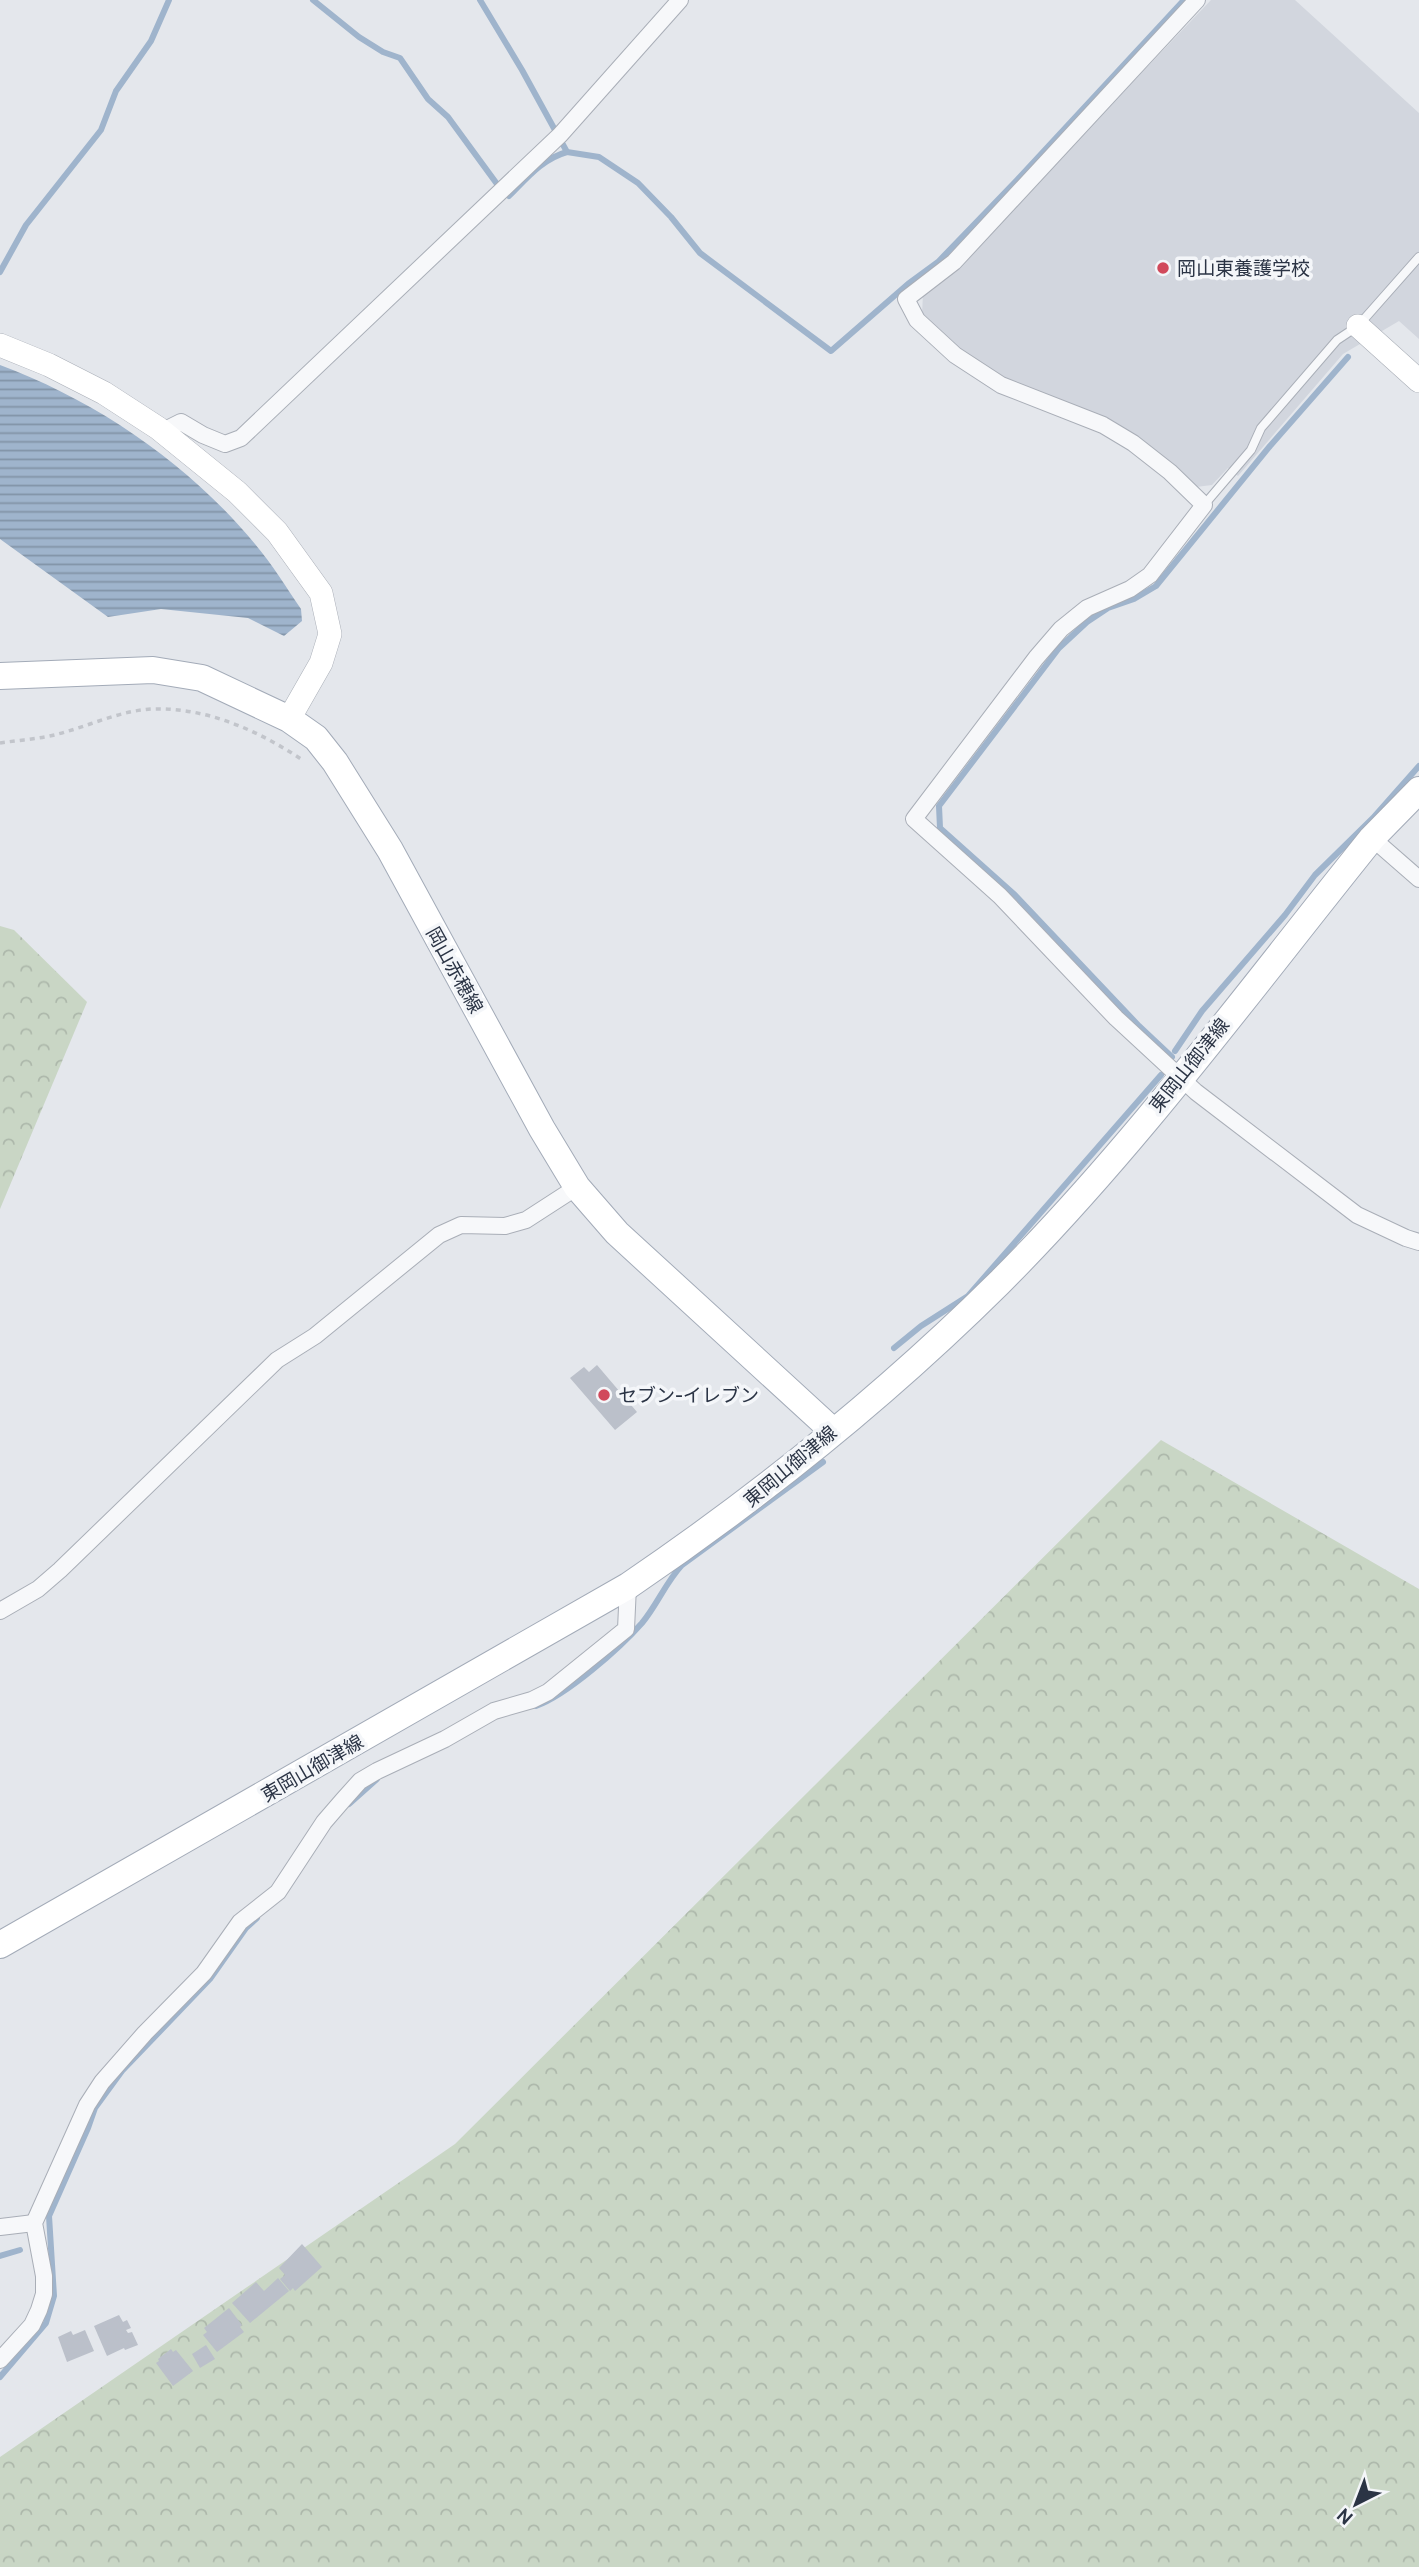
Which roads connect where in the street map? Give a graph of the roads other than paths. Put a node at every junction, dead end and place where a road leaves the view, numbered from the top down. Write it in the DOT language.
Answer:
graph roads {
  1 [pos="680,0"];
  2 [pos="1197,0"];
  3 [pos="1419,257"];
  4 [pos="1358,326"];
  5 [pos="0,345"];
  6 [pos="1419,381"];
  7 [pos="163,431"];
  8 [pos="1204,505"];
  9 [pos="0,676"];
  10 [pos="289,719"];
  11 [pos="1419,790"];
  12 [pos="1372,838"];
  13 [pos="1419,879"];
  14 [pos="1180,1078"];
  15 [pos="577,1187"];
  16 [pos="1419,1242"];
  17 [pos="832,1431"];
  18 [pos="628,1586"];
  19 [pos="0,1611"];
  20 [pos="0,1945"];
  21 [pos="34,2223"];
  22 [pos="0,2227"];
  23 [pos="0,2360"];
  1 -- 7 [label="street"];
  2 -- 8 [label="street"];
  3 -- 4 [label="lane"];
  4 -- 6 [label="street"];
  4 -- 8 [label="lane"];
  5 -- 7 [label="street"];
  7 -- 10 [label="street"];
  8 -- 14 [label="street"];
  9 -- 10 [label="main road, 岡山赤穂線"];
  10 -- 15 [label="main road, 岡山赤穂線"];
  11 -- 12 [label="main road, 東岡山御津線"];
  12 -- 13 [label="street"];
  12 -- 14 [label="main road, 東岡山御津線"];
  14 -- 16 [label="street"];
  14 -- 17 [label="main road, 東岡山御津線"];
  15 -- 17 [label="main road, 岡山赤穂線"];
  15 -- 19 [label="street"];
  17 -- 18 [label="main road, 東岡山御津線"];
  18 -- 20 [label="main road, 東岡山御津線"];
  18 -- 21 [label="street"];
  21 -- 22 [label="street"];
  21 -- 23 [label="street"];
}
